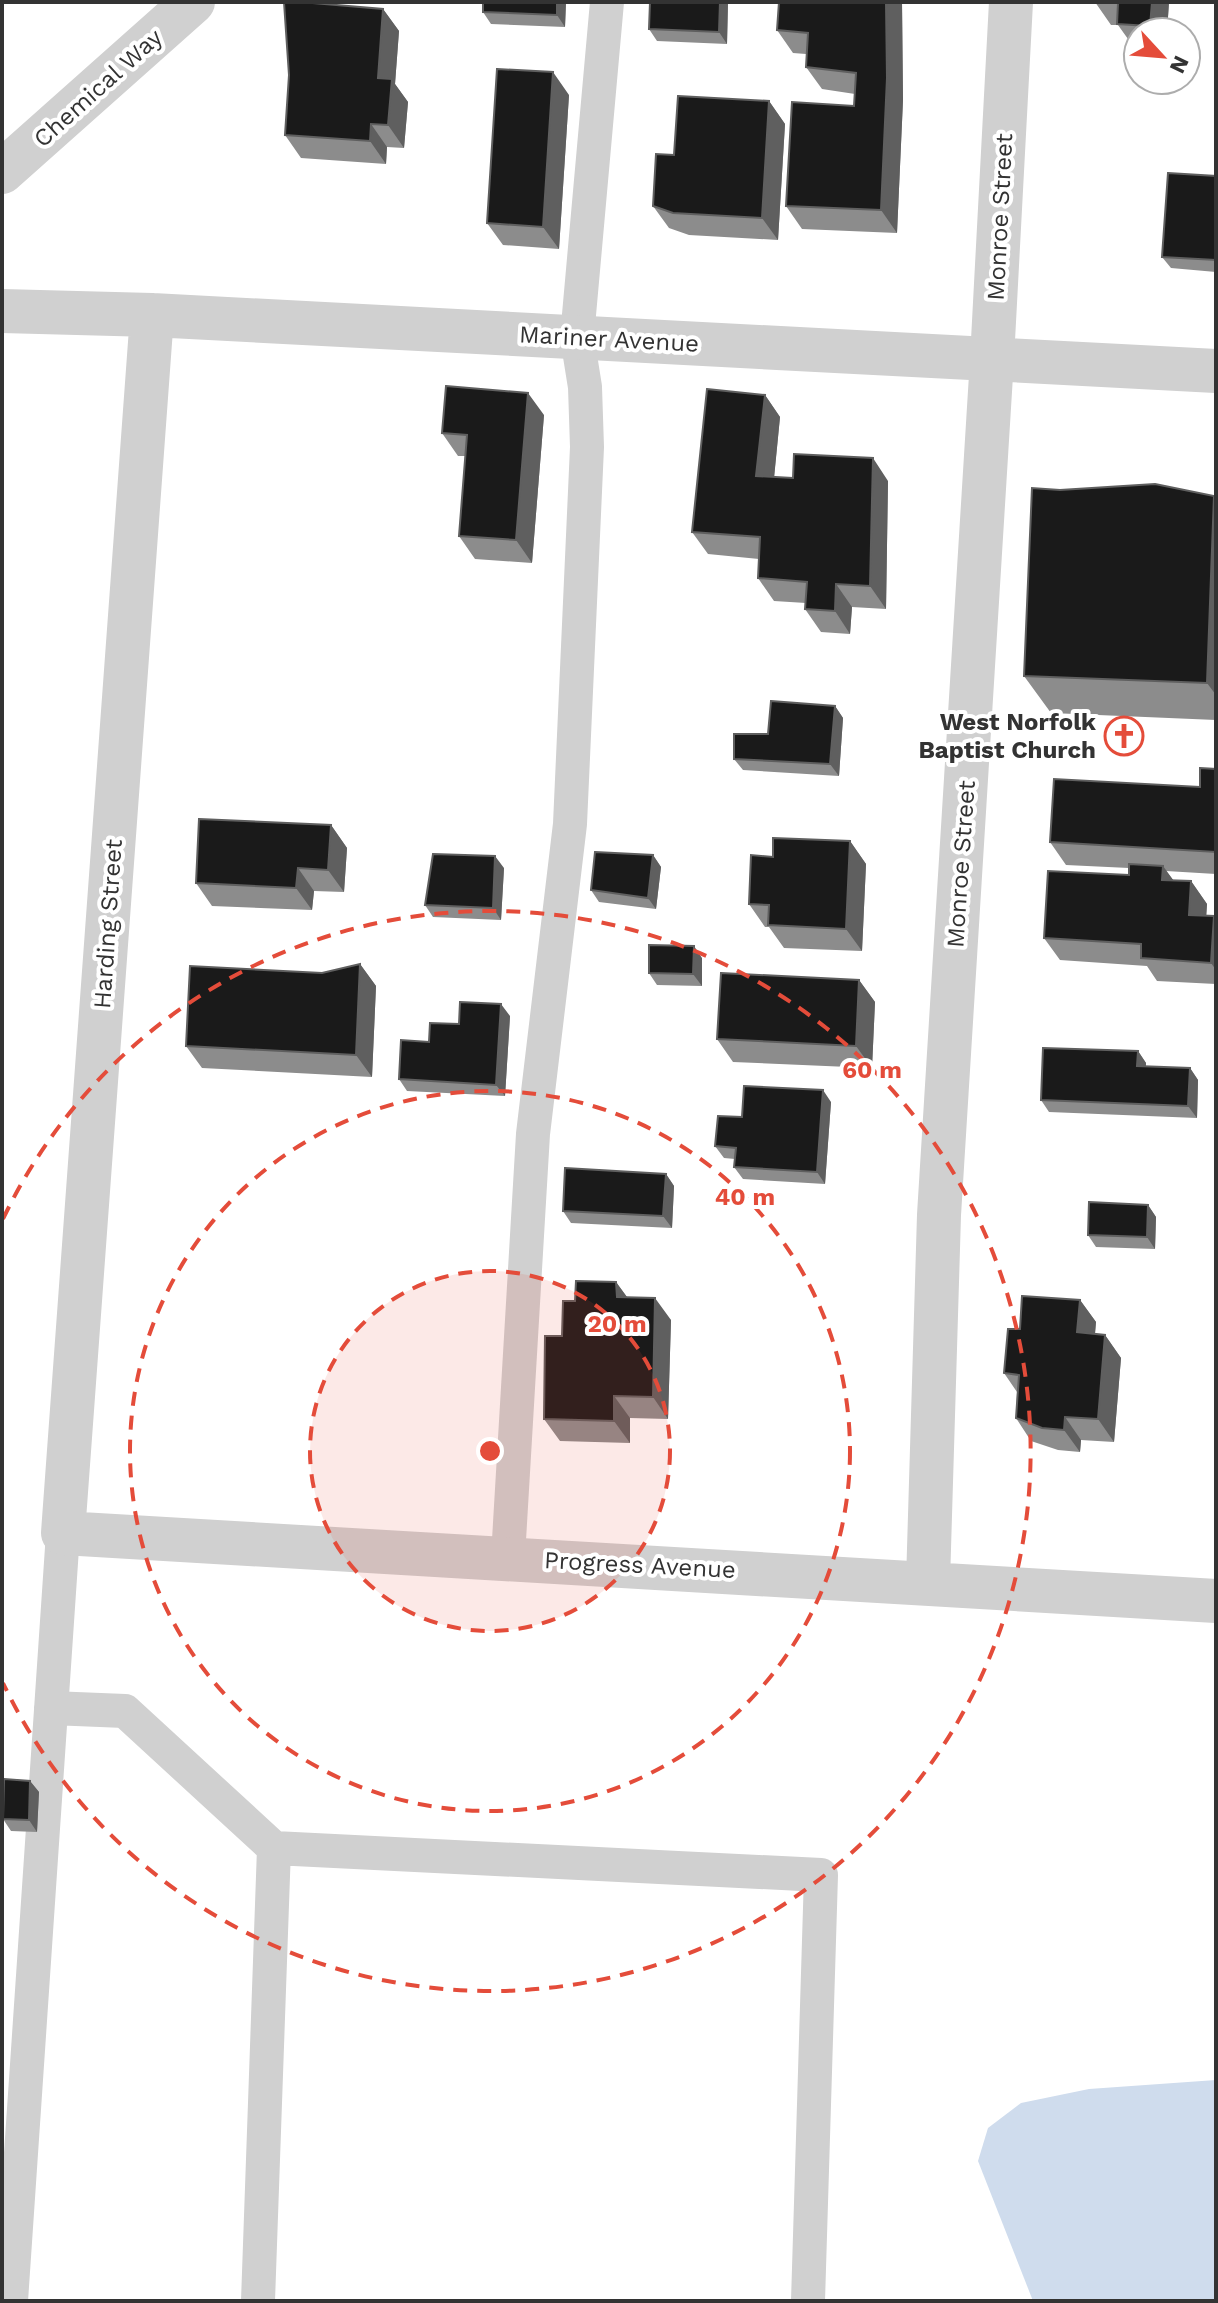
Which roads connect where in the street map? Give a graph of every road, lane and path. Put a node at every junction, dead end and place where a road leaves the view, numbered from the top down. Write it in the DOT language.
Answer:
graph roads {
  1 [pos="193,2"];
  2 [pos="607,2"];
  3 [pos="1011,2"];
  4 [pos="2,172"];
  5 [pos="2,311"];
  6 [pos="152,315"];
  7 [pos="577,337"];
  8 [pos="992,359"];
  9 [pos="1216,371"];
  10 [pos="63,1533"];
  11 [pos="508,1557"];
  12 [pos="928,1582"];
  13 [pos="1216,1601"];
  14 [pos="51,1708"];
  15 [pos="274,1848"];
  16 [pos="9,2291"];
  17 [pos="258,2301"];
  18 [pos="808,2301"];
  1 -- 4 [label="street, Chemical Way"];
  2 -- 7 [label="lane"];
  3 -- 8 [label="street, Monroe Street"];
  5 -- 6 [label="street, Mariner Avenue"];
  6 -- 7 [label="street, Mariner Avenue"];
  6 -- 10 [label="street, Harding Street"];
  7 -- 8 [label="street, Mariner Avenue"];
  7 -- 11 [label="lane"];
  8 -- 9 [label="street, Mariner Avenue"];
  8 -- 12 [label="street, Monroe Street"];
  10 -- 11 [label="street, Progress Avenue"];
  10 -- 14 [label="lane"];
  11 -- 12 [label="street, Progress Avenue"];
  12 -- 13 [label="street, Progress Avenue"];
  14 -- 15 [label="lane"];
  14 -- 16 [label="lane"];
  15 -- 17 [label="lane"];
  15 -- 18 [label="lane"];
}
